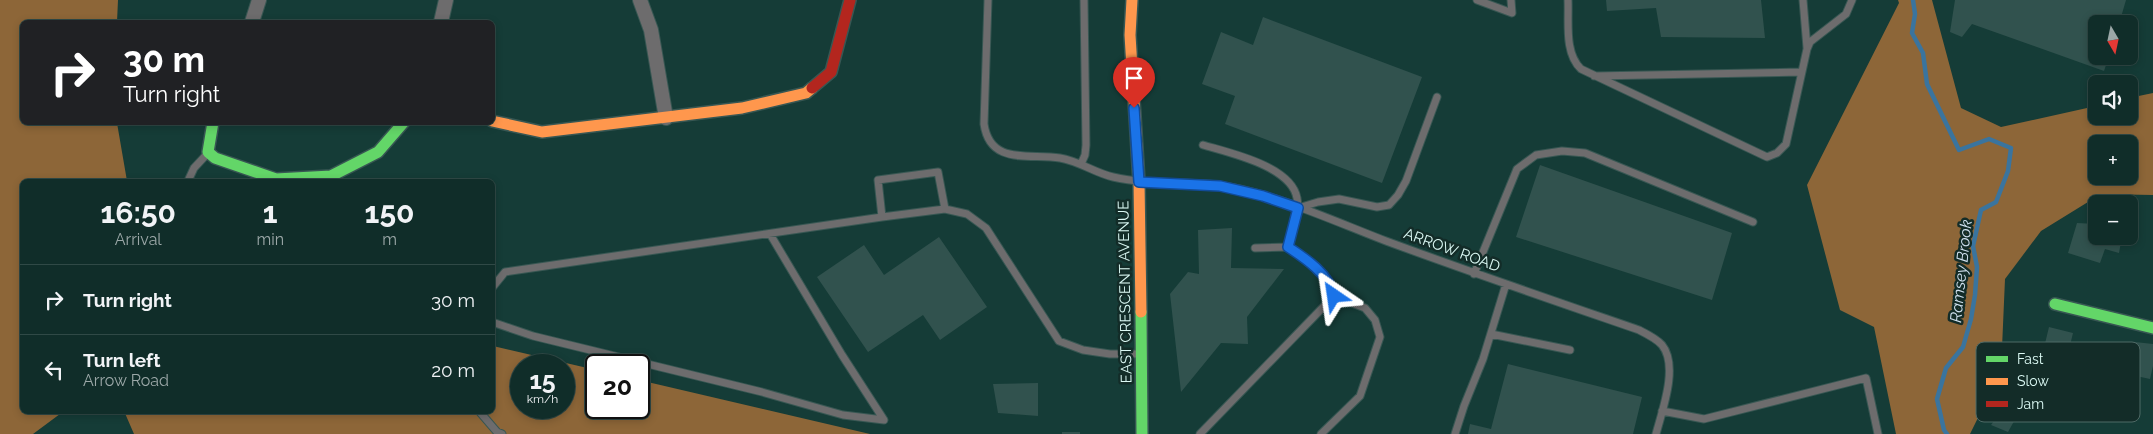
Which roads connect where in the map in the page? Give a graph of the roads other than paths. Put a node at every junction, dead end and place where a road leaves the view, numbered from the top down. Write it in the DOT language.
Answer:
graph roads {
  1 [pos="258,0"];
  2 [pos="446,0"];
  3 [pos="640,0"];
  4 [pos="850,0"];
  5 [pos="988,0"];
  6 [pos="1084,0"];
  7 [pos="1132,0"];
  8 [pos="1477,0"];
  9 [pos="1511,0"];
  10 [pos="1568,0"];
  11 [pos="1803,0"];
  12 [pos="1852,0"];
  13 [pos="253,20"];
  14 [pos="441,20"];
  15 [pos="1807,49"];
  16 [pos="1801,72"];
  17 [pos="1591,76"];
  18 [pos="1437,97"];
  19 [pos="666,118"];
  20 [pos="495,122"];
  21 [pos="212,125"];
  22 [pos="401,125"];
  23 [pos="1203,145"];
  24 [pos="208,152"];
  25 [pos="1080,164"];
  26 [pos="189,179"];
  27 [pos="276,179"];
  28 [pos="276,179"];
  29 [pos="1139,182"];
  30 [pos="1298,208"];
  31 [pos="945,209"];
  32 [pos="882,217"];
  33 [pos="1753,222"];
  34 [pos="770,234"];
  35 [pos="1288,247"];
  36 [pos="1255,248"];
  37 [pos="1474,274"];
  38 [pos="495,284"];
  39 [pos="1506,284"];
  40 [pos="1334,296"];
  41 [pos="2055,304"];
  42 [pos="495,323"];
  43 [pos="2153,328"];
  44 [pos="1491,334"];
  45 [pos="1570,350"];
  46 [pos="1140,354"];
  47 [pos="1662,411"];
  48 [pos="482,414"];
  49 [pos="502,434"];
  50 [pos="1142,434"];
  51 [pos="1200,434"];
  52 [pos="1321,434"];
  53 [pos="1455,434"];
  54 [pos="1656,434"];
  55 [pos="1878,434"];
  1 -- 13 [label="street"];
  2 -- 14 [label="street"];
  3 -- 19 [label="street"];
  4 -- 19 [label="street"];
  5 -- 25 [label="lane, ARROW ROAD"];
  6 -- 25 [label="lane"];
  7 -- 29 [label="street, EAST CRESCENT AVENUE"];
  8 -- 9 [label="lane"];
  10 -- 17 [label="lane"];
  11 -- 15 [label="lane"];
  12 -- 15 [label="lane"];
  15 -- 16 [label="lane"];
  16 -- 17 [label="lane"];
  16 -- 17 [label="lane"];
  18 -- 30 [label="lane"];
  19 -- 20 [label="street"];
  21 -- 24 [label="street"];
  22 -- 27 [label="street"];
  23 -- 30 [label="lane"];
  24 -- 26 [label="lane"];
  24 -- 28 [label="street"];
  25 -- 29 [label="lane, ARROW ROAD"];
  29 -- 30 [label="lane, ARROW ROAD"];
  29 -- 46 [label="street, EAST CRESCENT AVENUE"];
  30 -- 35 [label="lane"];
  30 -- 37 [label="lane, ARROW ROAD"];
  31 -- 32 [label="lane"];
  31 -- 32 [label="lane"];
  31 -- 46 [label="lane"];
  32 -- 34 [label="lane"];
  33 -- 37 [label="lane"];
  34 -- 38 [label="lane"];
  34 -- 42 [label="lane"];
  35 -- 36 [label="lane"];
  35 -- 40 [label="lane"];
  37 -- 39 [label="lane, ARROW ROAD"];
  39 -- 44 [label="lane"];
  39 -- 47 [label="lane, ARROW ROAD"];
  40 -- 51 [label="lane"];
  40 -- 52 [label="lane"];
  41 -- 43 [label="street"];
  44 -- 45 [label="lane"];
  44 -- 53 [label="lane"];
  46 -- 50 [label="street, EAST CRESCENT AVENUE"];
  47 -- 54 [label="lane, ARROW ROAD"];
  47 -- 55 [label="lane"];
  48 -- 49 [label="lane"];
}
